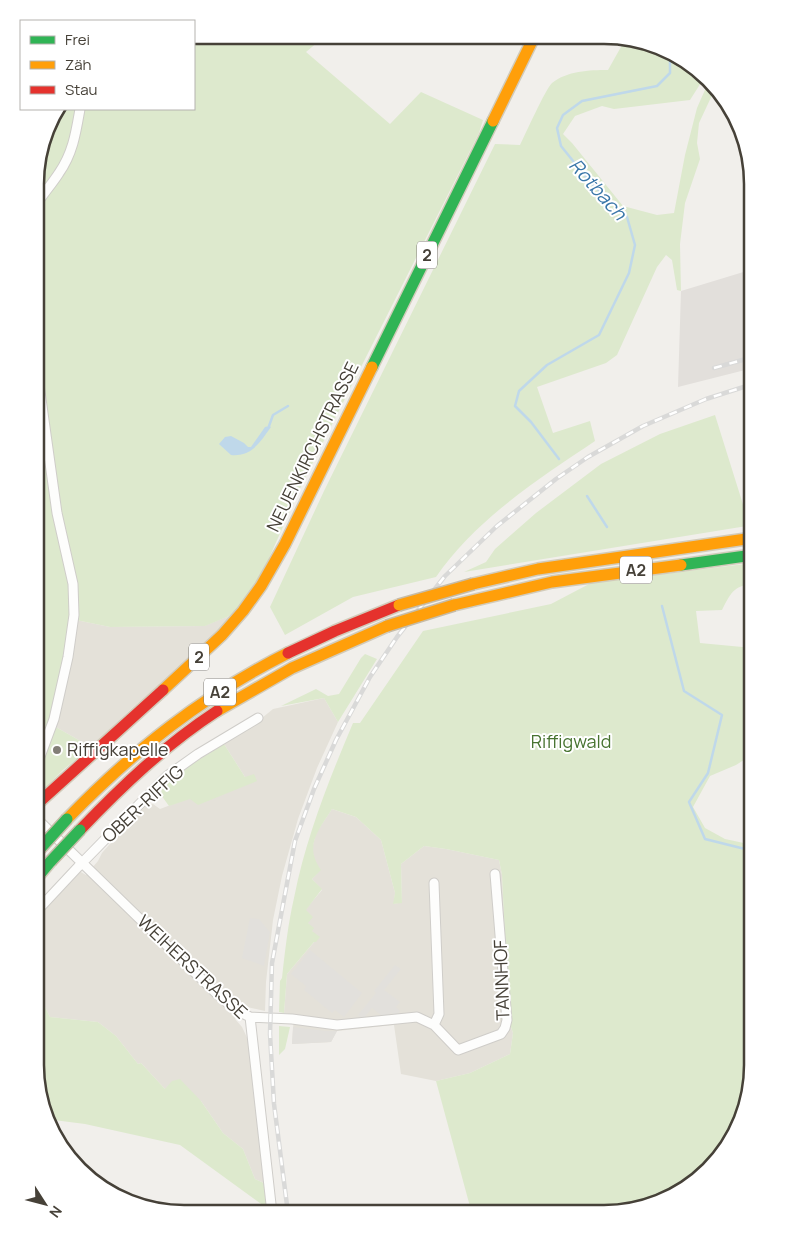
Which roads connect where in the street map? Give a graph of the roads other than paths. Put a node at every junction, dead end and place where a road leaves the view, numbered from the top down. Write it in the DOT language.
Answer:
graph roads {
  1 [pos="531,44"];
  2 [pos="80,110"];
  3 [pos="44,195"];
  4 [pos="44,422"];
  5 [pos="744,539"];
  6 [pos="744,556"];
  7 [pos="258,718"];
  8 [pos="44,746"];
  9 [pos="44,798"];
  10 [pos="44,826"];
  11 [pos="44,844"];
  12 [pos="82,862"];
  13 [pos="44,869"];
  14 [pos="495,874"];
  15 [pos="434,883"];
  16 [pos="44,903"];
  17 [pos="250,1017"];
  18 [pos="434,1025"];
  19 [pos="271,1205"];
  1 -- 9 [label="main road, NEUENKIRCHSTRASSE / 2"];
  2 -- 3 [label="street"];
  4 -- 8 [label="street"];
  5 -- 11 [label="main road, A2, bridge"];
  6 -- 13 [label="main road, A2, bridge"];
  7 -- 12 [label="street, OBER-RIFFIG"];
  10 -- 12 [label="street, WEIHERSTRASSE"];
  12 -- 16 [label="street"];
  12 -- 17 [label="street, WEIHERSTRASSE"];
  14 -- 18 [label="street, TANNHOF"];
  15 -- 18 [label="street"];
  17 -- 18 [label="street, TANNHOF"];
  17 -- 19 [label="street, WEIHERSTRASSE"];
}
